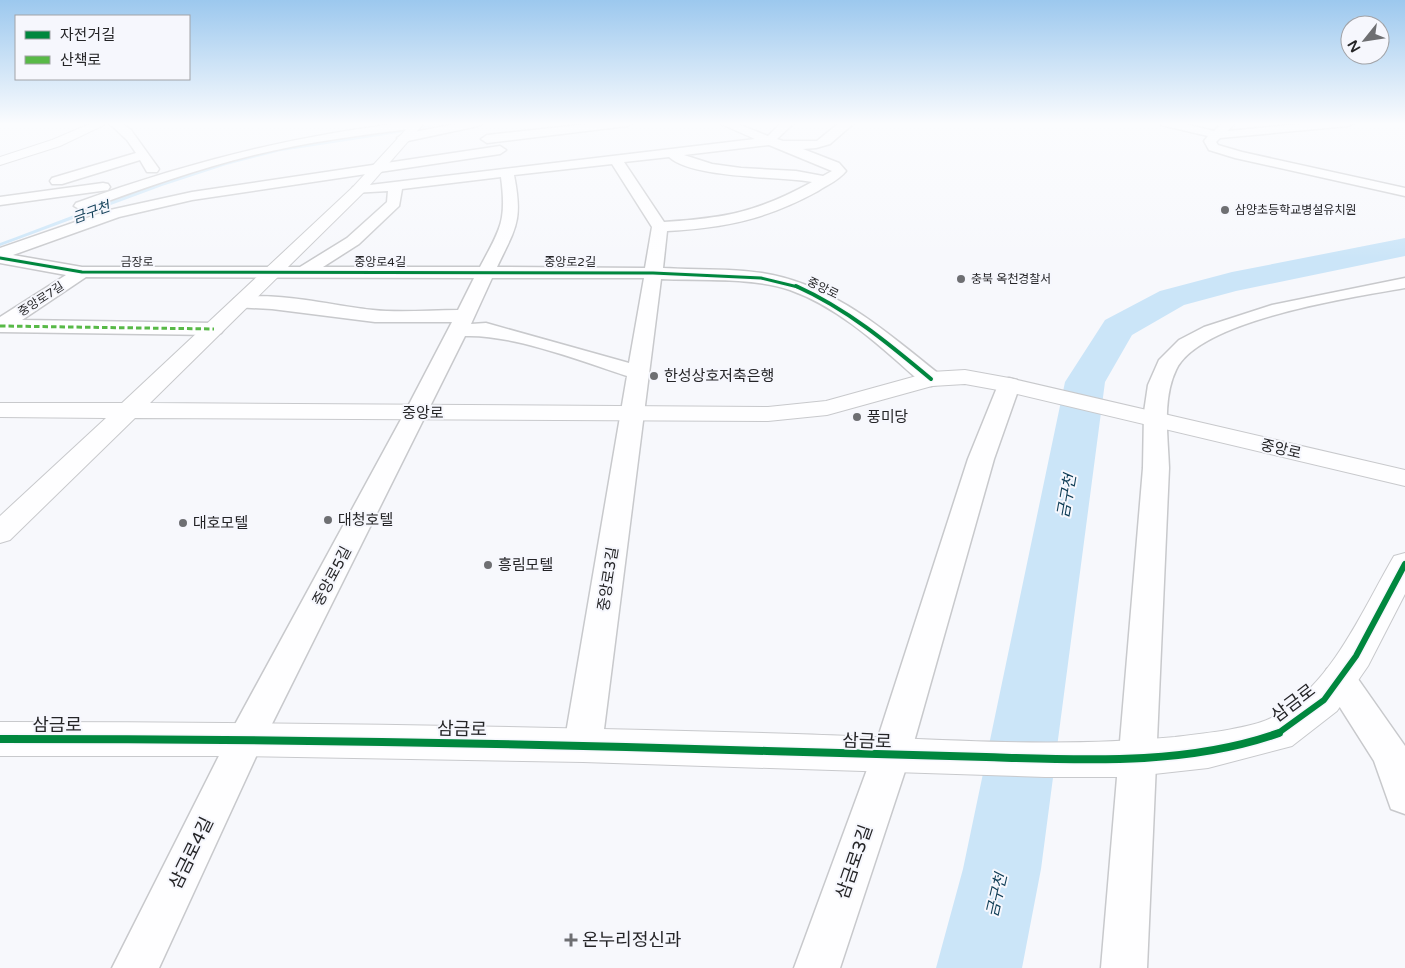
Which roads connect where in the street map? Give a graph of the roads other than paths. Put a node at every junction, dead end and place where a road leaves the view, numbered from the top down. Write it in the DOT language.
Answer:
graph roads {
  1 [pos="102,168"];
  2 [pos="150,168"];
  3 [pos="196,168"];
  4 [pos="376,168"];
  5 [pos="377,168"];
  6 [pos="547,168"];
  7 [pos="587,168"];
  8 [pos="621,168"];
  9 [pos="717,168"];
  10 [pos="836,168"];
  11 [pos="1298,168"];
  12 [pos="507,173"];
  13 [pos="598,177"];
  14 [pos="156,179"];
  15 [pos="824,181"];
  16 [pos="614,183"];
  17 [pos="395,186"];
  18 [pos="358,190"];
  19 [pos="1405,192"];
  20 [pos="637,193"];
  21 [pos="0,201"];
  22 [pos="69,210"];
  23 [pos="660,227"];
  24 [pos="1,254"];
  25 [pos="82,272"];
  26 [pos="274,272"];
  27 [pos="304,272"];
  28 [pos="486,272"];
  29 [pos="653,273"];
  30 [pos="1405,283"];
  31 [pos="241,303"];
  32 [pos="461,323"];
  33 [pos="0,326"];
  34 [pos="214,329"];
  35 [pos="638,373"];
  36 [pos="931,379"];
  37 [pos="1020,388"];
  38 [pos="0,410"];
  39 [pos="126,411"];
  40 [pos="417,412"];
  41 [pos="633,414"];
  42 [pos="1157,421"];
  43 [pos="1405,478"];
  44 [pos="0,533"];
  45 [pos="1405,564"];
  46 [pos="1339,679"];
  47 [pos="0,739"];
  48 [pos="246,739"];
  49 [pos="583,745"];
  50 [pos="907,756"];
  51 [pos="1397,757"];
  52 [pos="1132,759"];
  53 [pos="1405,796"];
  54 [pos="136,968"];
  55 [pos="817,968"];
  56 [pos="1124,968"];
  1 -- 21 [label="street"];
  2 -- 14 [label="street"];
  3 -- 14 [label="street"];
  4 -- 24 [label="street"];
  5 -- 18 [label="main road"];
  6 -- 12 [label="street"];
  7 -- 13 [label="street"];
  8 -- 20 [label="street"];
  9 -- 15 [label="street"];
  10 -- 15 [label="street"];
  11 -- 19 [label="street"];
  12 -- 17 [label="street"];
  12 -- 28 [label="street"];
  14 -- 21 [label="street"];
  14 -- 22 [label="street"];
  15 -- 23 [label="street"];
  16 -- 20 [label="street"];
  17 -- 18 [label="street"];
  17 -- 27 [label="street"];
  18 -- 26 [label="main road"];
  20 -- 23 [label="street"];
  23 -- 29 [label="street"];
  24 -- 25 [label="street, 금장로"];
  25 -- 26 [label="street, 금장로"];
  25 -- 33 [label="street, 중앙로7길"];
  26 -- 27 [label="street, 중앙로4길"];
  26 -- 31 [label="main road"];
  27 -- 28 [label="street, 중앙로4길"];
  28 -- 29 [label="street, 중앙로2길"];
  28 -- 32 [label="street"];
  29 -- 35 [label="street"];
  29 -- 36 [label="street, 중앙로"];
  30 -- 42 [label="street"];
  31 -- 32 [label="street"];
  31 -- 34 [label="main road"];
  32 -- 35 [label="street"];
  32 -- 40 [label="street"];
  33 -- 34 [label="street"];
  34 -- 39 [label="main road"];
  35 -- 41 [label="street"];
  36 -- 37 [label="main road, 중앙로"];
  36 -- 41 [label="main road, 중앙로"];
  37 -- 42 [label="main road, 중앙로"];
  37 -- 50 [label="street, 삼금로3길"];
  38 -- 39 [label="main road, 중앙로"];
  39 -- 40 [label="main road, 중앙로"];
  39 -- 44 [label="main road"];
  40 -- 41 [label="main road, 중앙로"];
  40 -- 48 [label="street, 중앙로5길"];
  41 -- 49 [label="street, 중앙로3길"];
  42 -- 43 [label="main road, 중앙로"];
  42 -- 52 [label="street"];
  45 -- 46 [label="main road, 삼금로"];
  46 -- 51 [label="street"];
  46 -- 52 [label="main road, 삼금로"];
  47 -- 48 [label="main road, 삼금로"];
  48 -- 49 [label="main road, 삼금로"];
  48 -- 54 [label="street, 삼금로4길"];
  49 -- 50 [label="main road, 삼금로"];
  50 -- 52 [label="main road, 삼금로"];
  50 -- 55 [label="street, 삼금로3길"];
  51 -- 53 [label="street"];
  52 -- 56 [label="street"];
}
